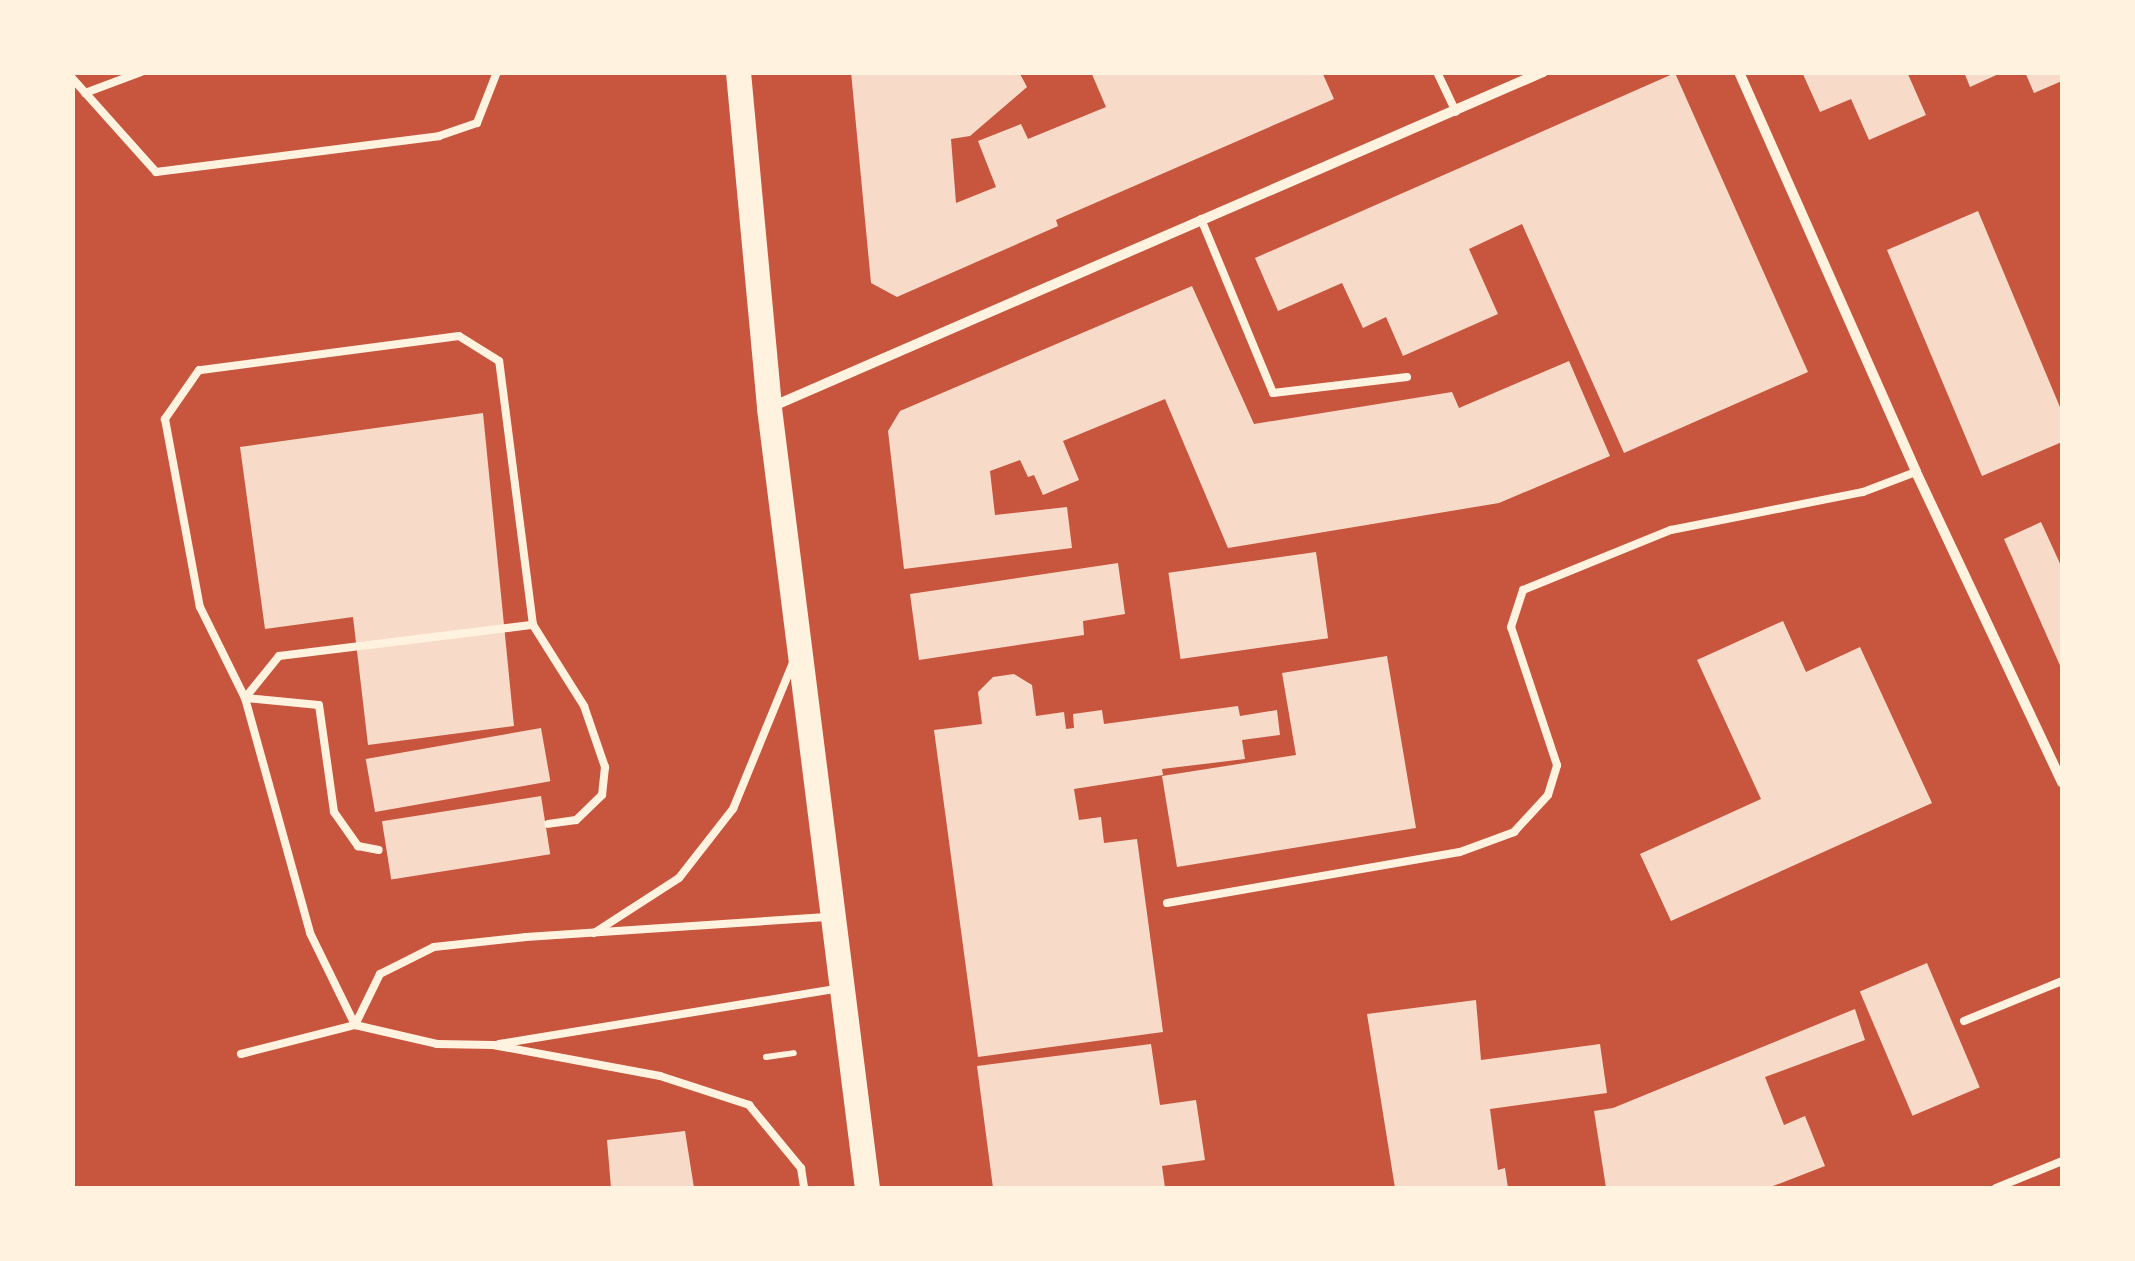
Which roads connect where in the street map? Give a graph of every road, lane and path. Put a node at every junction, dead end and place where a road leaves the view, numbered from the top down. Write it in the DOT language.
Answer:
graph roads {
  1 [pos="141,72"];
  2 [pos="498,72"];
  3 [pos="738,72"];
  4 [pos="1438,72"];
  5 [pos="1543,72"];
  6 [pos="1740,72"];
  7 [pos="72,78"];
  8 [pos="86,93"];
  9 [pos="1456,112"];
  10 [pos="1201,219"];
  11 [pos="1407,377"];
  12 [pos="769,408"];
  13 [pos="1916,472"];
  14 [pos="533,625"];
  15 [pos="798,650"];
  16 [pos="245,698"];
  17 [pos="2062,776"];
  18 [pos="548,824"];
  19 [pos="378,850"];
  20 [pos="1167,903"];
  21 [pos="831,916"];
  22 [pos="590,935"];
  23 [pos="2062,981"];
  24 [pos="840,989"];
  25 [pos="1964,1021"];
  26 [pos="355,1025"];
  27 [pos="493,1045"];
  28 [pos="764,1046"];
  29 [pos="794,1053"];
  30 [pos="241,1054"];
  31 [pos="766,1057"];
  32 [pos="760,1073"];
  33 [pos="2062,1161"];
  34 [pos="804,1188"];
  35 [pos="867,1188"];
  36 [pos="1996,1188"];
  1 -- 8 [label="lane"];
  2 -- 8 [label="lane"];
  3 -- 12 [label="main road"];
  4 -- 9 [label="lane"];
  5 -- 9 [label="street"];
  6 -- 13 [label="street"];
  7 -- 8 [label="lane"];
  9 -- 10 [label="street"];
  10 -- 11 [label="lane"];
  10 -- 12 [label="street"];
  12 -- 15 [label="main road"];
  13 -- 17 [label="street"];
  13 -- 20 [label="lane"];
  14 -- 16 [label="lane"];
  14 -- 16 [label="lane"];
  14 -- 18 [label="lane"];
  15 -- 21 [label="main road"];
  15 -- 22 [label="lane"];
  16 -- 19 [label="lane"];
  16 -- 26 [label="lane"];
  21 -- 22 [label="lane"];
  21 -- 24 [label="main road"];
  22 -- 26 [label="lane"];
  23 -- 25 [label="lane"];
  24 -- 27 [label="lane"];
  24 -- 35 [label="main road"];
  26 -- 27 [label="lane"];
  26 -- 30 [label="lane"];
  27 -- 34 [label="lane"];
  28 -- 31 [label="path"];
  29 -- 31 [label="path"];
  31 -- 32 [label="path"];
  33 -- 36 [label="lane"];
}
